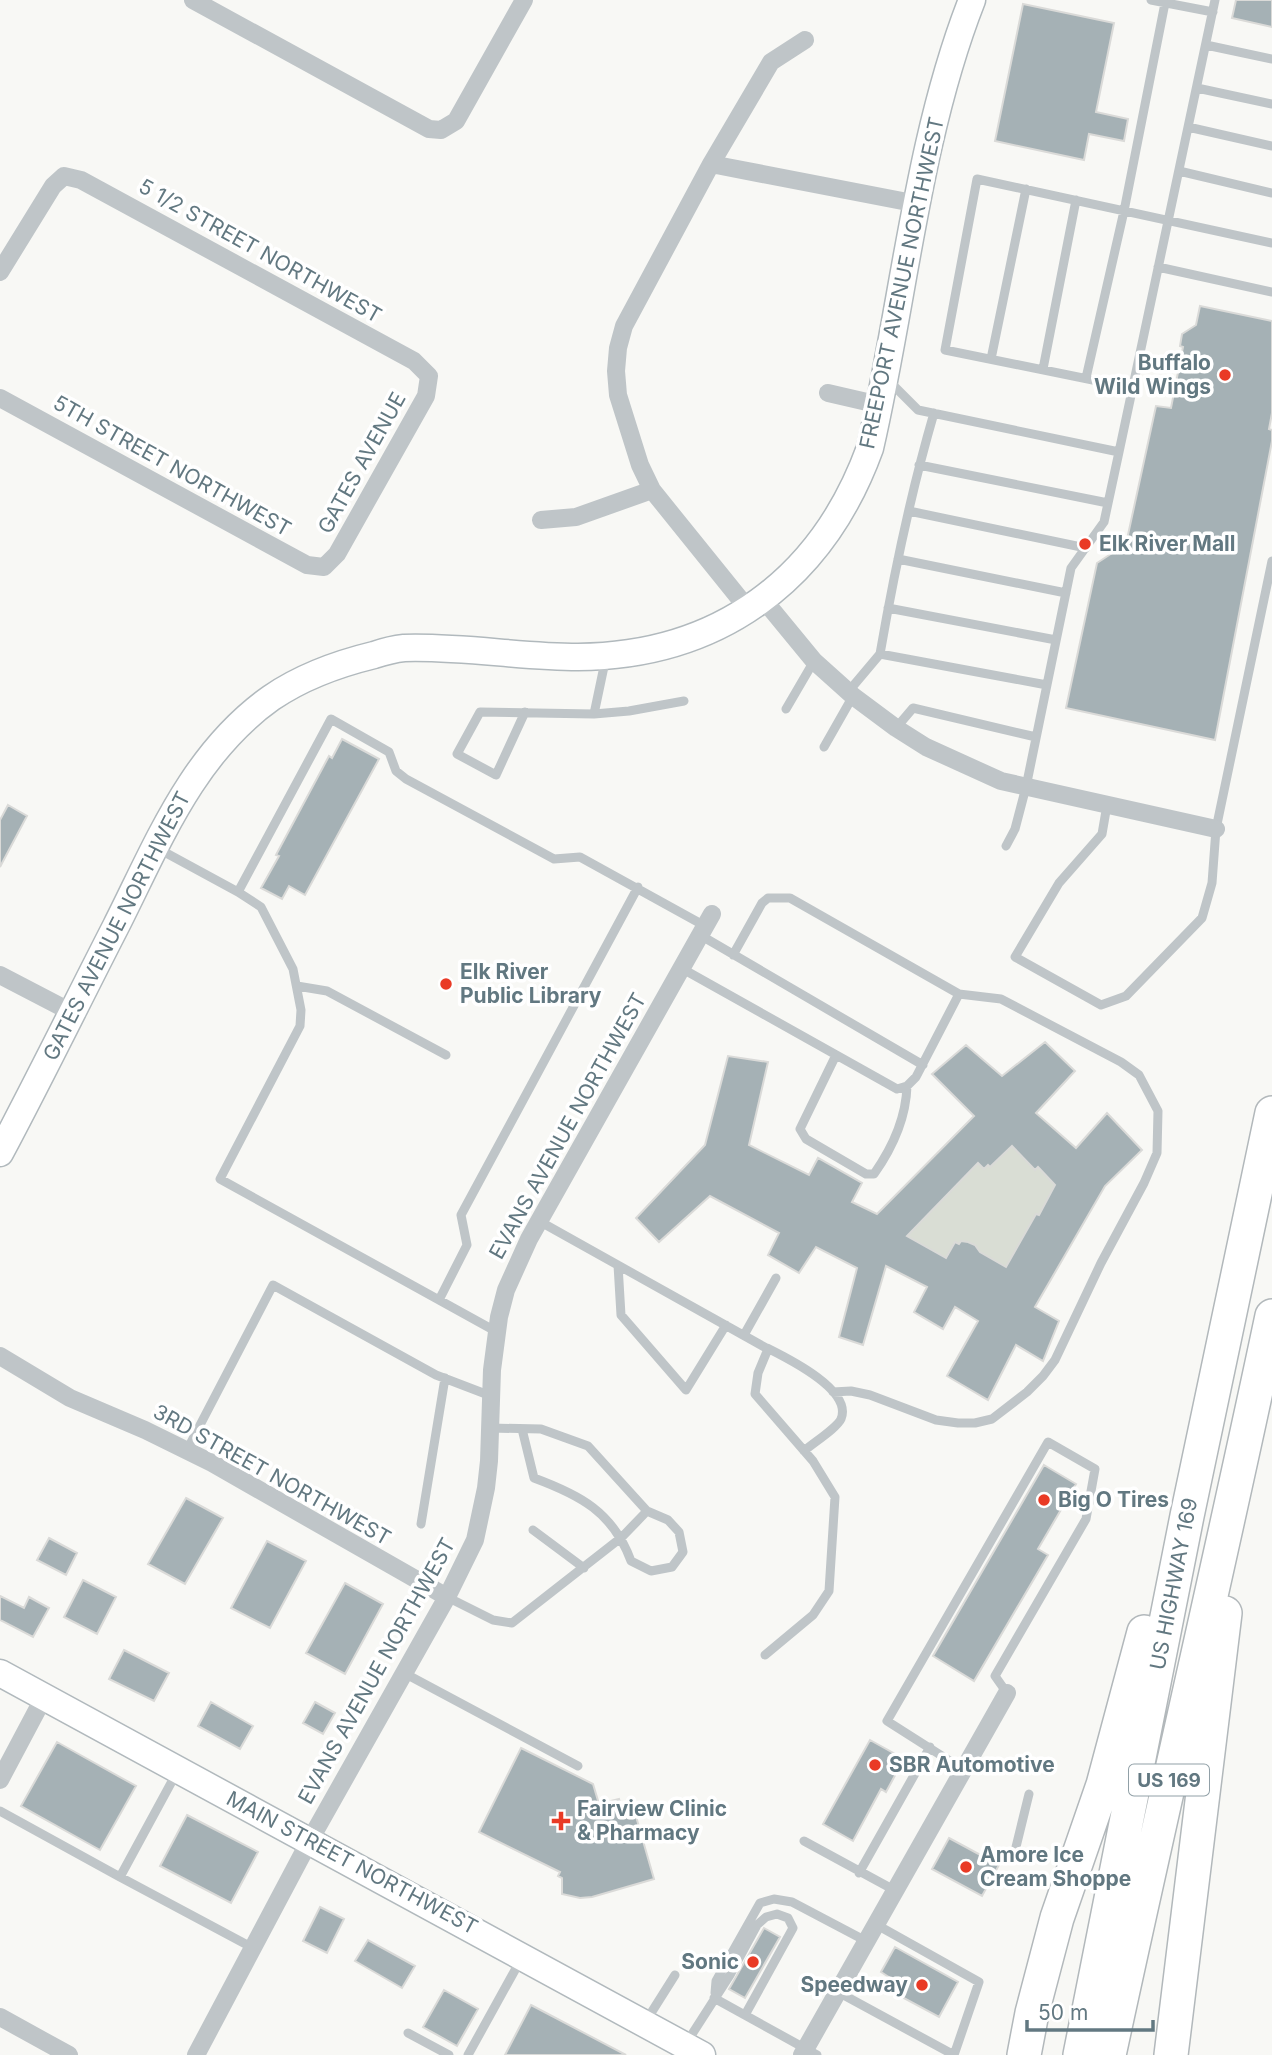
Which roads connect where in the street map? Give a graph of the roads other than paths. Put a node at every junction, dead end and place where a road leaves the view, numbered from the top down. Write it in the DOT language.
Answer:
graph roads {
  1 [pos="193,0"];
  2 [pos="524,0"];
  3 [pos="972,0"];
  4 [pos="1151,0"];
  5 [pos="1215,0"];
  6 [pos="1165,3"];
  7 [pos="1213,12"];
  8 [pos="805,40"];
  9 [pos="1206,45"];
  10 [pos="1272,59"];
  11 [pos="1197,88"];
  12 [pos="1272,104"];
  13 [pos="1188,127"];
  14 [pos="1272,146"];
  15 [pos="711,163"];
  16 [pos="1179,171"];
  17 [pos="1026,189"];
  18 [pos="1272,193"];
  19 [pos="1076,201"];
  20 [pos="918,204"];
  21 [pos="1124,211"];
  22 [pos="1168,221"];
  23 [pos="1272,243"];
  24 [pos="1158,267"];
  25 [pos="0,272"];
  26 [pos="1272,292"];
  27 [pos="991,359"];
  28 [pos="1042,369"];
  29 [pos="429,376"];
  30 [pos="885,378"];
  31 [pos="1086,379"];
  32 [pos="1132,388"];
  33 [pos="828,393"];
  34 [pos="0,398"];
  35 [pos="880,405"];
  36 [pos="933,413"];
  37 [pos="1119,452"];
  38 [pos="919,465"];
  39 [pos="652,490"];
  40 [pos="1108,503"];
  41 [pos="909,511"];
  42 [pos="541,520"];
  43 [pos="1086,548"];
  44 [pos="898,559"];
  45 [pos="1272,561"];
  46 [pos="324,567"];
  47 [pos="1066,593"];
  48 [pos="755,604"];
  49 [pos="888,608"];
  50 [pos="1056,640"];
  51 [pos="503,651"];
  52 [pos="880,654"];
  53 [pos="606,656"];
  54 [pos="814,661"];
  55 [pos="1047,685"];
  56 [pos="851,694"];
  57 [pos="684,701"];
  58 [pos="786,709"];
  59 [pos="525,712"];
  60 [pos="594,714"];
  61 [pos="896,729"];
  62 [pos="1036,737"];
  63 [pos="824,747"];
  64 [pos="1026,787"];
  65 [pos="1107,805"];
  66 [pos="1216,829"];
  67 [pos="1006,846"];
  68 [pos="156,847"];
  69 [pos="638,887"];
  70 [pos="238,892"];
  71 [pos="706,925"];
  72 [pos="733,955"];
  73 [pos="681,968"];
  74 [pos="0,975"];
  75 [pos="297,985"];
  76 [pos="959,994"];
  77 [pos="71,1012"];
  78 [pos="446,1055"];
  79 [pos="836,1055"];
  80 [pos="923,1065"];
  81 [pos="902,1088"];
  82 [pos="1272,1113"];
  83 [pos="0,1153"];
  84 [pos="539,1221"];
  85 [pos="618,1265"];
  86 [pos="776,1278"];
  87 [pos="439,1300"];
  88 [pos="1272,1316"];
  89 [pos="726,1325"];
  90 [pos="497,1332"];
  91 [pos="744,1335"];
  92 [pos="767,1348"];
  93 [pos="0,1356"];
  94 [pos="445,1378"];
  95 [pos="832,1392"];
  96 [pos="491,1396"];
  97 [pos="490,1428"];
  98 [pos="522,1429"];
  99 [pos="187,1450"];
  100 [pos="804,1451"];
  101 [pos="1232,1506"];
  102 [pos="647,1511"];
  103 [pos="1187,1516"];
  104 [pos="421,1524"];
  105 [pos="533,1530"];
  106 [pos="622,1537"];
  107 [pos="584,1568"];
  108 [pos="447,1597"];
  109 [pos="765,1656"];
  110 [pos="0,1673"];
  111 [pos="403,1673"];
  112 [pos="1007,1693"];
  113 [pos="44,1698"];
  114 [pos="930,1747"];
  115 [pos="578,1766"];
  116 [pos="178,1769"];
  117 [pos="964,1770"];
  118 [pos="0,1780"];
  119 [pos="1029,1794"];
  120 [pos="0,1811"];
  121 [pos="310,1840"];
  122 [pos="804,1841"];
  123 [pos="1016,1847"];
  124 [pos="859,1873"];
  125 [pos="120,1877"];
  126 [pos="896,1891"];
  127 [pos="1057,1919"];
  128 [pos="877,1925"];
  129 [pos="866,1941"];
  130 [pos="253,1948"];
  131 [pos="523,1956"];
  132 [pos="675,1975"];
  133 [pos="838,1992"];
  134 [pos="714,1998"];
  135 [pos="746,2015"];
  136 [pos="0,2017"];
  137 [pos="645,2022"];
  138 [pos="408,2033"];
  139 [pos="694,2050"];
  140 [pos="808,2053"];
  141 [pos="69,2055"];
  142 [pos="196,2055"];
  143 [pos="449,2055"];
  144 [pos="468,2055"];
  145 [pos="954,2055"];
  146 [pos="1009,2055"];
  147 [pos="1024,2055"];
  148 [pos="1080,2055"];
  149 [pos="1109,2055"];
  150 [pos="1171,2055"];
  1 -- 2 [label="street"];
  3 -- 20 [label="street, FREEPORT AVENUE NORTHWEST"];
  4 -- 6 [label="lane"];
  5 -- 7 [label="lane"];
  6 -- 7 [label="lane"];
  6 -- 21 [label="lane"];
  7 -- 9 [label="lane"];
  8 -- 15 [label="street"];
  9 -- 10 [label="lane"];
  9 -- 11 [label="lane"];
  11 -- 12 [label="lane"];
  11 -- 13 [label="lane"];
  13 -- 14 [label="lane"];
  13 -- 16 [label="lane"];
  15 -- 20 [label="street"];
  15 -- 39 [label="street"];
  16 -- 18 [label="lane"];
  16 -- 22 [label="lane"];
  17 -- 19 [label="lane"];
  17 -- 27 [label="lane"];
  17 -- 27 [label="lane"];
  19 -- 21 [label="lane"];
  19 -- 28 [label="lane"];
  20 -- 30 [label="street, FREEPORT AVENUE NORTHWEST"];
  21 -- 22 [label="lane"];
  21 -- 31 [label="lane"];
  22 -- 23 [label="lane"];
  22 -- 24 [label="lane"];
  24 -- 26 [label="lane"];
  24 -- 32 [label="lane"];
  25 -- 29 [label="street, 5 1/2 STREET NORTHWEST"];
  27 -- 28 [label="lane"];
  28 -- 31 [label="lane"];
  29 -- 46 [label="street, GATES AVENUE"];
  30 -- 35 [label="street, FREEPORT AVENUE NORTHWEST"];
  30 -- 36 [label="lane"];
  31 -- 32 [label="lane"];
  32 -- 37 [label="lane"];
  33 -- 35 [label="street"];
  34 -- 46 [label="street, 5TH STREET NORTHWEST"];
  35 -- 48 [label="street, FREEPORT AVENUE NORTHWEST"];
  36 -- 37 [label="lane"];
  36 -- 38 [label="lane"];
  37 -- 40 [label="lane"];
  38 -- 40 [label="lane"];
  38 -- 41 [label="lane"];
  39 -- 42 [label="street"];
  39 -- 48 [label="street"];
  40 -- 43 [label="lane"];
  41 -- 43 [label="lane"];
  41 -- 44 [label="lane"];
  43 -- 47 [label="lane"];
  44 -- 47 [label="lane"];
  44 -- 49 [label="lane"];
  45 -- 66 [label="lane"];
  47 -- 50 [label="lane"];
  48 -- 53 [label="street, FREEPORT AVENUE NORTHWEST"];
  48 -- 54 [label="street"];
  49 -- 50 [label="lane"];
  49 -- 52 [label="lane"];
  50 -- 55 [label="lane"];
  51 -- 53 [label="street, FREEPORT AVENUE NORTHWEST"];
  51 -- 68 [label="street, GATES AVENUE NORTHWEST"];
  52 -- 55 [label="lane"];
  52 -- 56 [label="lane"];
  53 -- 60 [label="lane"];
  54 -- 56 [label="street"];
  54 -- 58 [label="lane"];
  55 -- 62 [label="lane"];
  56 -- 61 [label="street"];
  56 -- 63 [label="lane"];
  57 -- 60 [label="lane"];
  59 -- 59 [label="lane"];
  59 -- 60 [label="lane"];
  61 -- 62 [label="lane"];
  61 -- 64 [label="street"];
  62 -- 64 [label="lane"];
  64 -- 65 [label="street"];
  64 -- 67 [label="lane"];
  65 -- 66 [label="street"];
  65 -- 66 [label="lane"];
  68 -- 70 [label="lane"];
  68 -- 77 [label="street, GATES AVENUE NORTHWEST"];
  69 -- 70 [label="lane"];
  69 -- 71 [label="lane"];
  69 -- 87 [label="lane"];
  70 -- 75 [label="lane"];
  71 -- 72 [label="lane"];
  71 -- 73 [label="street, EVANS AVENUE NORTHWEST"];
  72 -- 76 [label="lane"];
  72 -- 80 [label="lane"];
  73 -- 79 [label="lane"];
  73 -- 84 [label="street, EVANS AVENUE NORTHWEST"];
  74 -- 77 [label="street"];
  75 -- 78 [label="lane"];
  75 -- 87 [label="lane"];
  76 -- 80 [label="lane"];
  76 -- 95 [label="lane"];
  77 -- 83 [label="street, GATES AVENUE NORTHWEST"];
  79 -- 81 [label="lane"];
  79 -- 81 [label="lane"];
  80 -- 81 [label="lane"];
  82 -- 103 [label="highway, US HIGHWAY 169 / US 169"];
  84 -- 85 [label="lane"];
  84 -- 90 [label="street, EVANS AVENUE NORTHWEST"];
  85 -- 89 [label="lane"];
  85 -- 89 [label="lane"];
  86 -- 91 [label="lane"];
  87 -- 90 [label="lane"];
  88 -- 101 [label="highway, US HIGHWAY 169 / US 169"];
  89 -- 91 [label="lane"];
  90 -- 96 [label="street, EVANS AVENUE NORTHWEST"];
  91 -- 92 [label="lane"];
  92 -- 95 [label="lane"];
  92 -- 100 [label="lane"];
  93 -- 99 [label="street, 3RD STREET NORTHWEST"];
  94 -- 96 [label="lane"];
  94 -- 99 [label="lane"];
  94 -- 104 [label="lane"];
  95 -- 100 [label="lane"];
  96 -- 97 [label="street, EVANS AVENUE NORTHWEST"];
  97 -- 98 [label="lane"];
  97 -- 108 [label="street, EVANS AVENUE NORTHWEST"];
  98 -- 102 [label="lane"];
  98 -- 106 [label="lane"];
  99 -- 108 [label="street, 3RD STREET NORTHWEST"];
  100 -- 109 [label="lane"];
  101 -- 149 [label="highway, US HIGHWAY 169 / US 169"];
  101 -- 150 [label="highway"];
  102 -- 106 [label="lane"];
  102 -- 106 [label="lane"];
  103 -- 127 [label="highway"];
  103 -- 148 [label="highway, US HIGHWAY 169 / US 169"];
  105 -- 107 [label="lane"];
  106 -- 107 [label="lane"];
  107 -- 108 [label="lane"];
  108 -- 111 [label="street, EVANS AVENUE NORTHWEST"];
  110 -- 113 [label="street, MAIN STREET NORTHWEST"];
  111 -- 115 [label="lane"];
  111 -- 121 [label="street, EVANS AVENUE NORTHWEST"];
  112 -- 114 [label="lane"];
  112 -- 117 [label="street"];
  113 -- 116 [label="street, MAIN STREET NORTHWEST"];
  113 -- 118 [label="street"];
  114 -- 117 [label="lane"];
  114 -- 124 [label="lane"];
  116 -- 121 [label="street, MAIN STREET NORTHWEST"];
  116 -- 125 [label="lane"];
  117 -- 126 [label="street"];
  119 -- 123 [label="lane"];
  120 -- 125 [label="lane"];
  121 -- 130 [label="street, EVANS AVENUE NORTHWEST"];
  121 -- 131 [label="street, MAIN STREET NORTHWEST"];
  122 -- 124 [label="lane"];
  124 -- 126 [label="lane"];
  125 -- 130 [label="lane"];
  126 -- 128 [label="street"];
  127 -- 146 [label="highway"];
  127 -- 147 [label="highway"];
  128 -- 129 [label="street"];
  128 -- 145 [label="lane"];
  129 -- 133 [label="street"];
  129 -- 134 [label="lane"];
  130 -- 142 [label="street, EVANS AVENUE NORTHWEST"];
  131 -- 137 [label="street, MAIN STREET NORTHWEST"];
  131 -- 144 [label="lane"];
  132 -- 137 [label="lane"];
  133 -- 140 [label="street"];
  133 -- 145 [label="lane"];
  134 -- 135 [label="lane"];
  134 -- 135 [label="lane"];
  134 -- 139 [label="lane"];
  135 -- 140 [label="lane"];
  136 -- 141 [label="street"];
  137 -- 139 [label="street, MAIN STREET NORTHWEST"];
  138 -- 143 [label="lane"];
}
